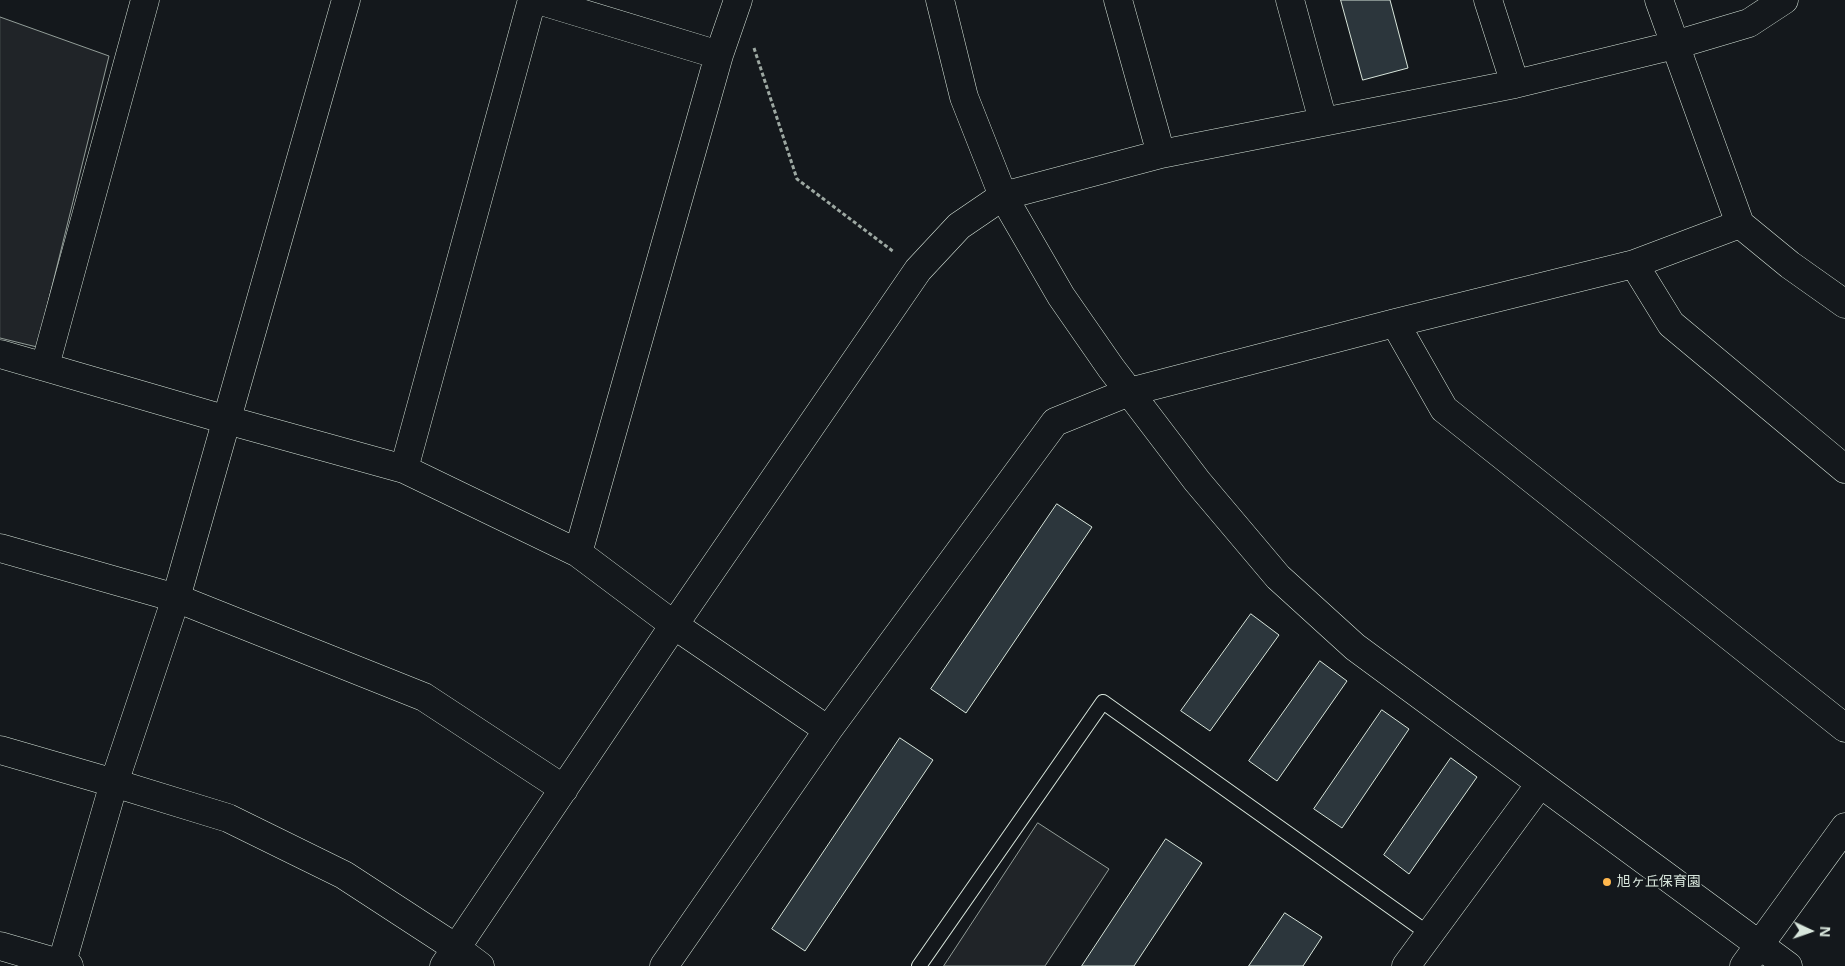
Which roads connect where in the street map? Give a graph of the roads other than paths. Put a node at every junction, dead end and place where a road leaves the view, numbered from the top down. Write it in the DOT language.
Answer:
graph roads {
  1 [pos="145,0"];
  2 [pos="346,0"];
  3 [pos="532,0"];
  4 [pos="538,0"];
  5 [pos="738,0"];
  6 [pos="940,0"];
  7 [pos="1118,0"];
  8 [pos="1290,0"];
  9 [pos="1488,0"];
  10 [pos="1659,0"];
  11 [pos="1784,0"];
  12 [pos="1676,45"];
  13 [pos="719,55"];
  14 [pos="1515,84"];
  15 [pos="1323,121"];
  16 [pos="1161,154"];
  17 [pos="1003,196"];
  18 [pos="1740,224"];
  19 [pos="1634,264"];
  20 [pos="1845,304"];
  21 [pos="1395,323"];
  22 [pos="0,354"];
  23 [pos="45,366"];
  24 [pos="1129,392"];
  25 [pos="227,420"];
  26 [pos="404,469"];
  27 [pos="1845,469"];
  28 [pos="0,548"];
  29 [pos="578,552"];
  30 [pos="176,598"];
  31 [pos="674,625"];
  32 [pos="1845,728"];
  33 [pos="828,730"];
  34 [pos="0,750"];
  35 [pos="114,782"];
  36 [pos="1540,784"];
  37 [pos="564,789"];
  38 [pos="1845,827"];
  39 [pos="1429,934"];
  40 [pos="1760,944"];
  41 [pos="0,946"];
  42 [pos="450,957"];
  43 [pos="64,965"];
  44 [pos="480,966"];
  45 [pos="664,966"];
  46 [pos="919,966"];
  47 [pos="1406,966"];
  48 [pos="1744,966"];
  49 [pos="1788,966"];
  1 -- 23 [label="street"];
  2 -- 25 [label="street"];
  3 -- 26 [label="street"];
  4 -- 13 [label="street"];
  5 -- 13 [label="street"];
  6 -- 17 [label="street"];
  7 -- 16 [label="street"];
  8 -- 15 [label="street"];
  9 -- 14 [label="street"];
  10 -- 12 [label="street"];
  11 -- 12 [label="street"];
  12 -- 14 [label="street"];
  12 -- 18 [label="street"];
  13 -- 29 [label="street"];
  14 -- 15 [label="street"];
  15 -- 16 [label="street"];
  16 -- 17 [label="street"];
  17 -- 24 [label="street"];
  17 -- 31 [label="street"];
  18 -- 19 [label="street"];
  18 -- 20 [label="street"];
  19 -- 21 [label="street"];
  19 -- 27 [label="street"];
  21 -- 24 [label="street"];
  21 -- 32 [label="street"];
  22 -- 23 [label="street"];
  23 -- 25 [label="street"];
  24 -- 33 [label="street"];
  24 -- 36 [label="street"];
  25 -- 26 [label="street"];
  25 -- 30 [label="street"];
  26 -- 29 [label="street"];
  28 -- 30 [label="street"];
  29 -- 31 [label="street"];
  30 -- 35 [label="street"];
  30 -- 37 [label="street"];
  31 -- 33 [label="street"];
  31 -- 37 [label="street"];
  33 -- 45 [label="street"];
  34 -- 35 [label="street"];
  35 -- 42 [label="street"];
  35 -- 43 [label="street"];
  36 -- 39 [label="street"];
  36 -- 40 [label="street"];
  37 -- 42 [label="street"];
  38 -- 40 [label="street"];
  39 -- 46 [label="lane"];
  39 -- 47 [label="street"];
  40 -- 48 [label="street"];
  40 -- 49 [label="street"];
  41 -- 43 [label="street"];
  42 -- 44 [label="street"];
}
